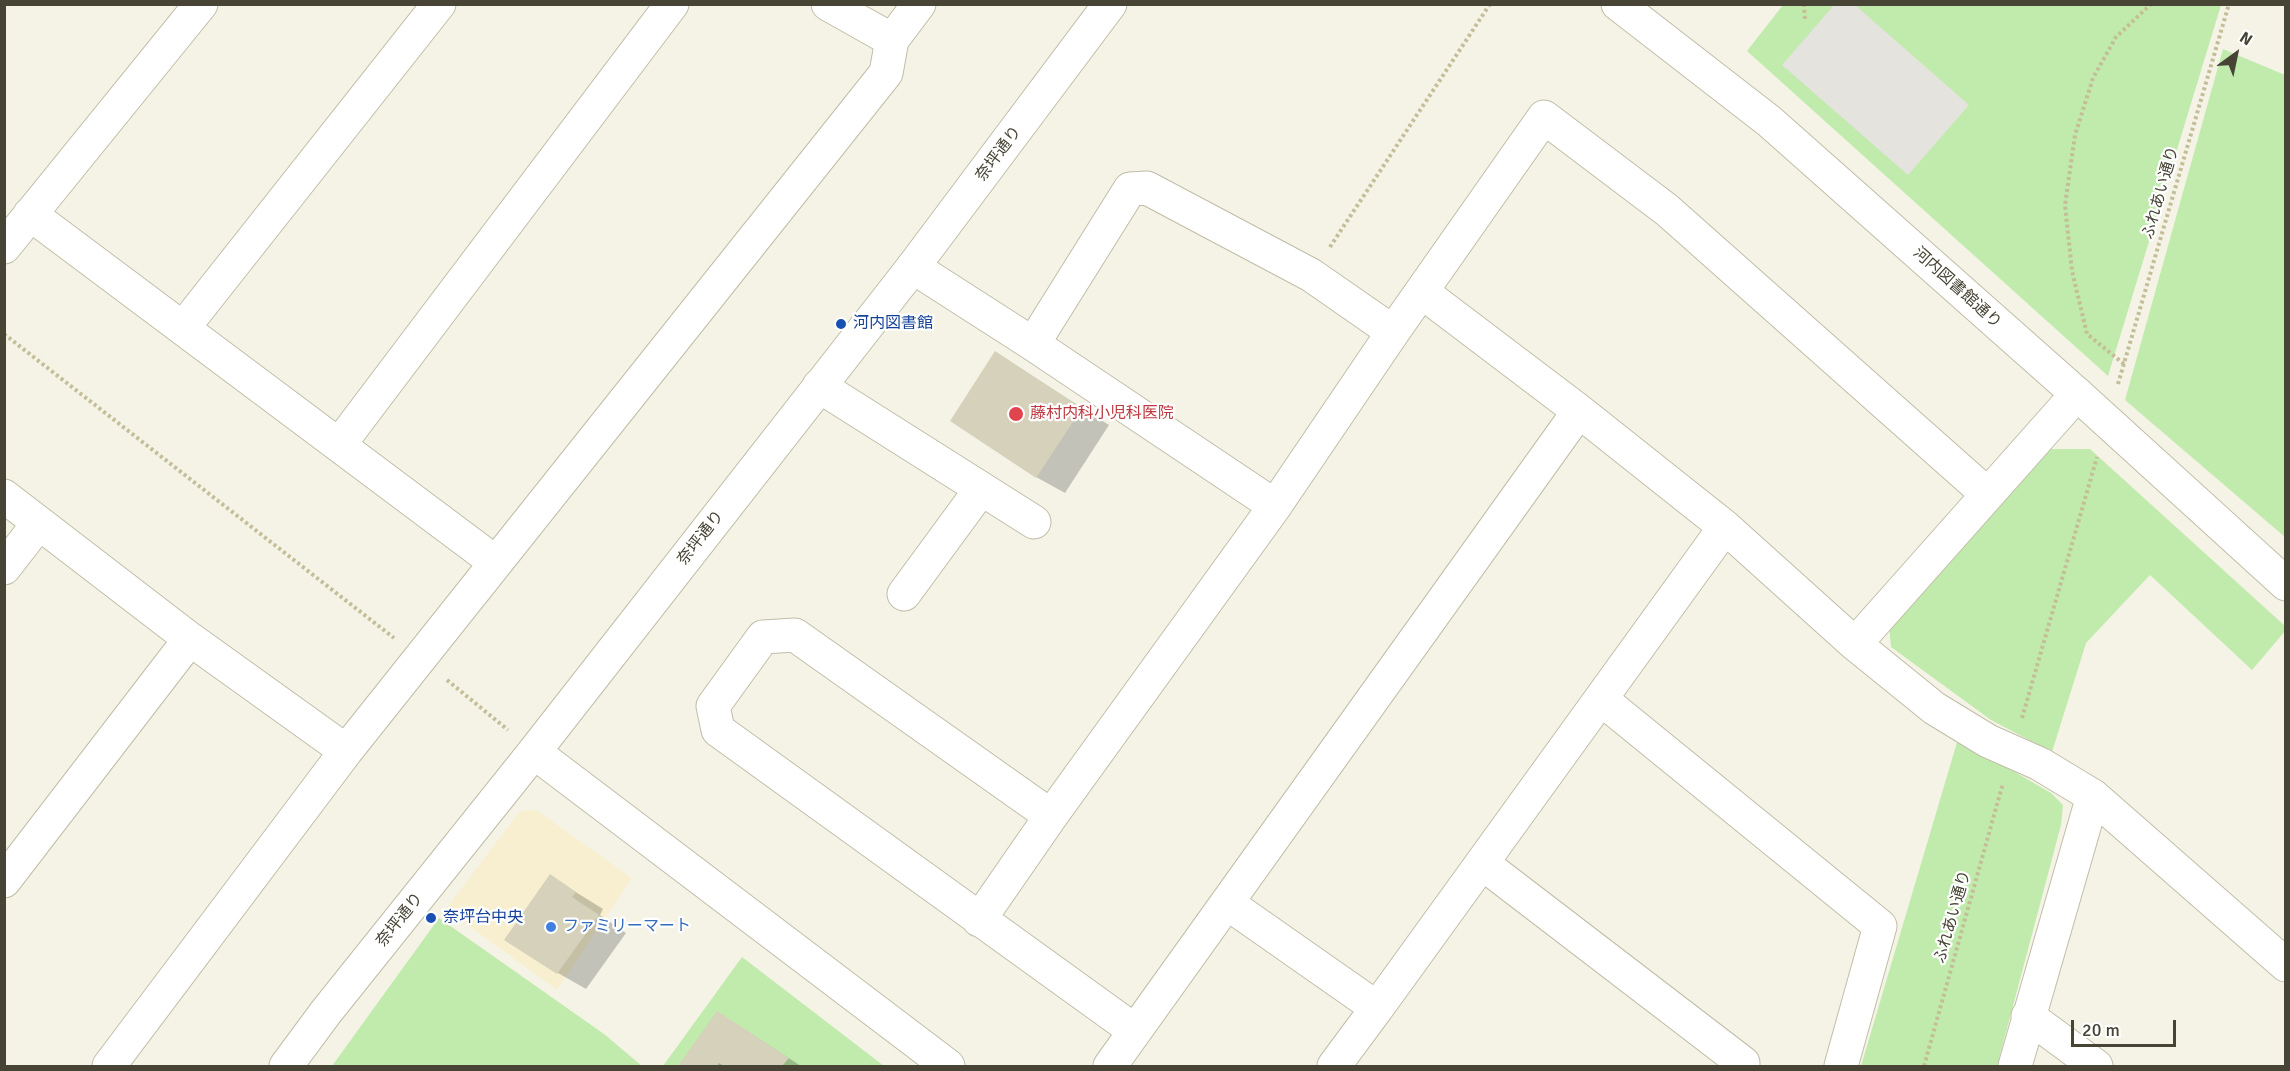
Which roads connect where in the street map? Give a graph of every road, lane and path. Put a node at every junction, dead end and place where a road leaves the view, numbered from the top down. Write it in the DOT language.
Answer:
graph roads {
  1 [pos="201,4"];
  2 [pos="439,4"];
  3 [pos="672,4"];
  4 [pos="828,4"];
  5 [pos="919,4"];
  6 [pos="1110,4"];
  7 [pos="1490,4"];
  8 [pos="1618,4"];
  9 [pos="1804,4"];
  10 [pos="2151,4"];
  11 [pos="2229,4"];
  12 [pos="1804,20"];
  13 [pos="892,40"];
  14 [pos="30,214"];
  15 [pos="4,247"];
  16 [pos="913,267"];
  17 [pos="1311,275"];
  18 [pos="1422,292"];
  19 [pos="183,328"];
  20 [pos="1393,332"];
  21 [pos="4,334"];
  22 [pos="1033,344"];
  23 [pos="2124,364"];
  24 [pos="819,386"];
  25 [pos="2117,389"];
  26 [pos="2077,394"];
  27 [pos="1579,411"];
  28 [pos="339,445"];
  29 [pos="2096,460"];
  30 [pos="981,489"];
  31 [pos="1987,494"];
  32 [pos="4,496"];
  33 [pos="1275,506"];
  34 [pos="1034,522"];
  35 [pos="39,523"];
  36 [pos="1725,527"];
  37 [pos="495,562"];
  38 [pos="4,568"];
  39 [pos="2286,584"];
  40 [pos="904,594"];
  41 [pos="190,639"];
  42 [pos="1855,644"];
  43 [pos="419,657"];
  44 [pos="1601,699"];
  45 [pos="2019,728"];
  46 [pos="346,751"];
  47 [pos="534,752"];
  48 [pos="2006,774"];
  49 [pos="2093,796"];
  50 [pos="1051,816"];
  51 [pos="1482,863"];
  52 [pos="4,881"];
  53 [pos="1227,903"];
  54 [pos="979,920"];
  55 [pos="2286,965"];
  56 [pos="1377,1008"];
  57 [pos="2028,1016"];
  58 [pos="1135,1031"];
  59 [pos="109,1066"];
  60 [pos="286,1066"];
  61 [pos="948,1066"];
  62 [pos="1110,1066"];
  63 [pos="1334,1066"];
  64 [pos="1743,1066"];
  65 [pos="1840,1066"];
  66 [pos="1924,1066"];
  67 [pos="2015,1066"];
  68 [pos="2096,1066"];
  1 -- 14 [label="street"];
  2 -- 19 [label="street"];
  3 -- 28 [label="street"];
  4 -- 13 [label="street"];
  5 -- 13 [label="street"];
  6 -- 16 [label="street, 奈坪通り"];
  7 -- 17 [label="path"];
  8 -- 26 [label="street, 河内図書館通り"];
  9 -- 12 [label="path"];
  10 -- 23 [label="path"];
  11 -- 23 [label="path, ふれあい通り"];
  13 -- 37 [label="street"];
  14 -- 15 [label="street"];
  14 -- 19 [label="street"];
  16 -- 22 [label="street"];
  16 -- 24 [label="street, 奈坪通り"];
  17 -- 20 [label="street"];
  17 -- 22 [label="street"];
  18 -- 20 [label="street"];
  18 -- 27 [label="street"];
  18 -- 31 [label="street"];
  19 -- 28 [label="street"];
  20 -- 33 [label="street"];
  21 -- 43 [label="path"];
  22 -- 33 [label="street"];
  23 -- 25 [label="path, ふれあい通り"];
  24 -- 30 [label="street"];
  24 -- 47 [label="street, 奈坪通り"];
  26 -- 31 [label="street"];
  26 -- 39 [label="street, 河内図書館通り"];
  27 -- 36 [label="street"];
  27 -- 53 [label="street"];
  28 -- 37 [label="street"];
  29 -- 45 [label="path"];
  30 -- 34 [label="street"];
  30 -- 40 [label="street"];
  31 -- 42 [label="street"];
  32 -- 35 [label="street"];
  33 -- 50 [label="street"];
  35 -- 38 [label="street"];
  35 -- 41 [label="street"];
  36 -- 42 [label="street"];
  36 -- 44 [label="street"];
  37 -- 43 [label="street"];
  41 -- 46 [label="street"];
  41 -- 52 [label="street"];
  42 -- 49 [label="street"];
  43 -- 46 [label="street"];
  43 -- 47 [label="path"];
  44 -- 51 [label="street"];
  44 -- 65 [label="street"];
  46 -- 59 [label="street"];
  47 -- 60 [label="street, 奈坪通り"];
  47 -- 61 [label="street"];
  48 -- 66 [label="path, ふれあい通り"];
  49 -- 55 [label="street"];
  49 -- 57 [label="street"];
  50 -- 54 [label="street"];
  50 -- 54 [label="street"];
  51 -- 56 [label="street"];
  51 -- 64 [label="street"];
  53 -- 56 [label="street"];
  53 -- 58 [label="street"];
  54 -- 58 [label="street"];
  56 -- 63 [label="street"];
  57 -- 67 [label="street"];
  57 -- 68 [label="street"];
  58 -- 62 [label="street"];
}
